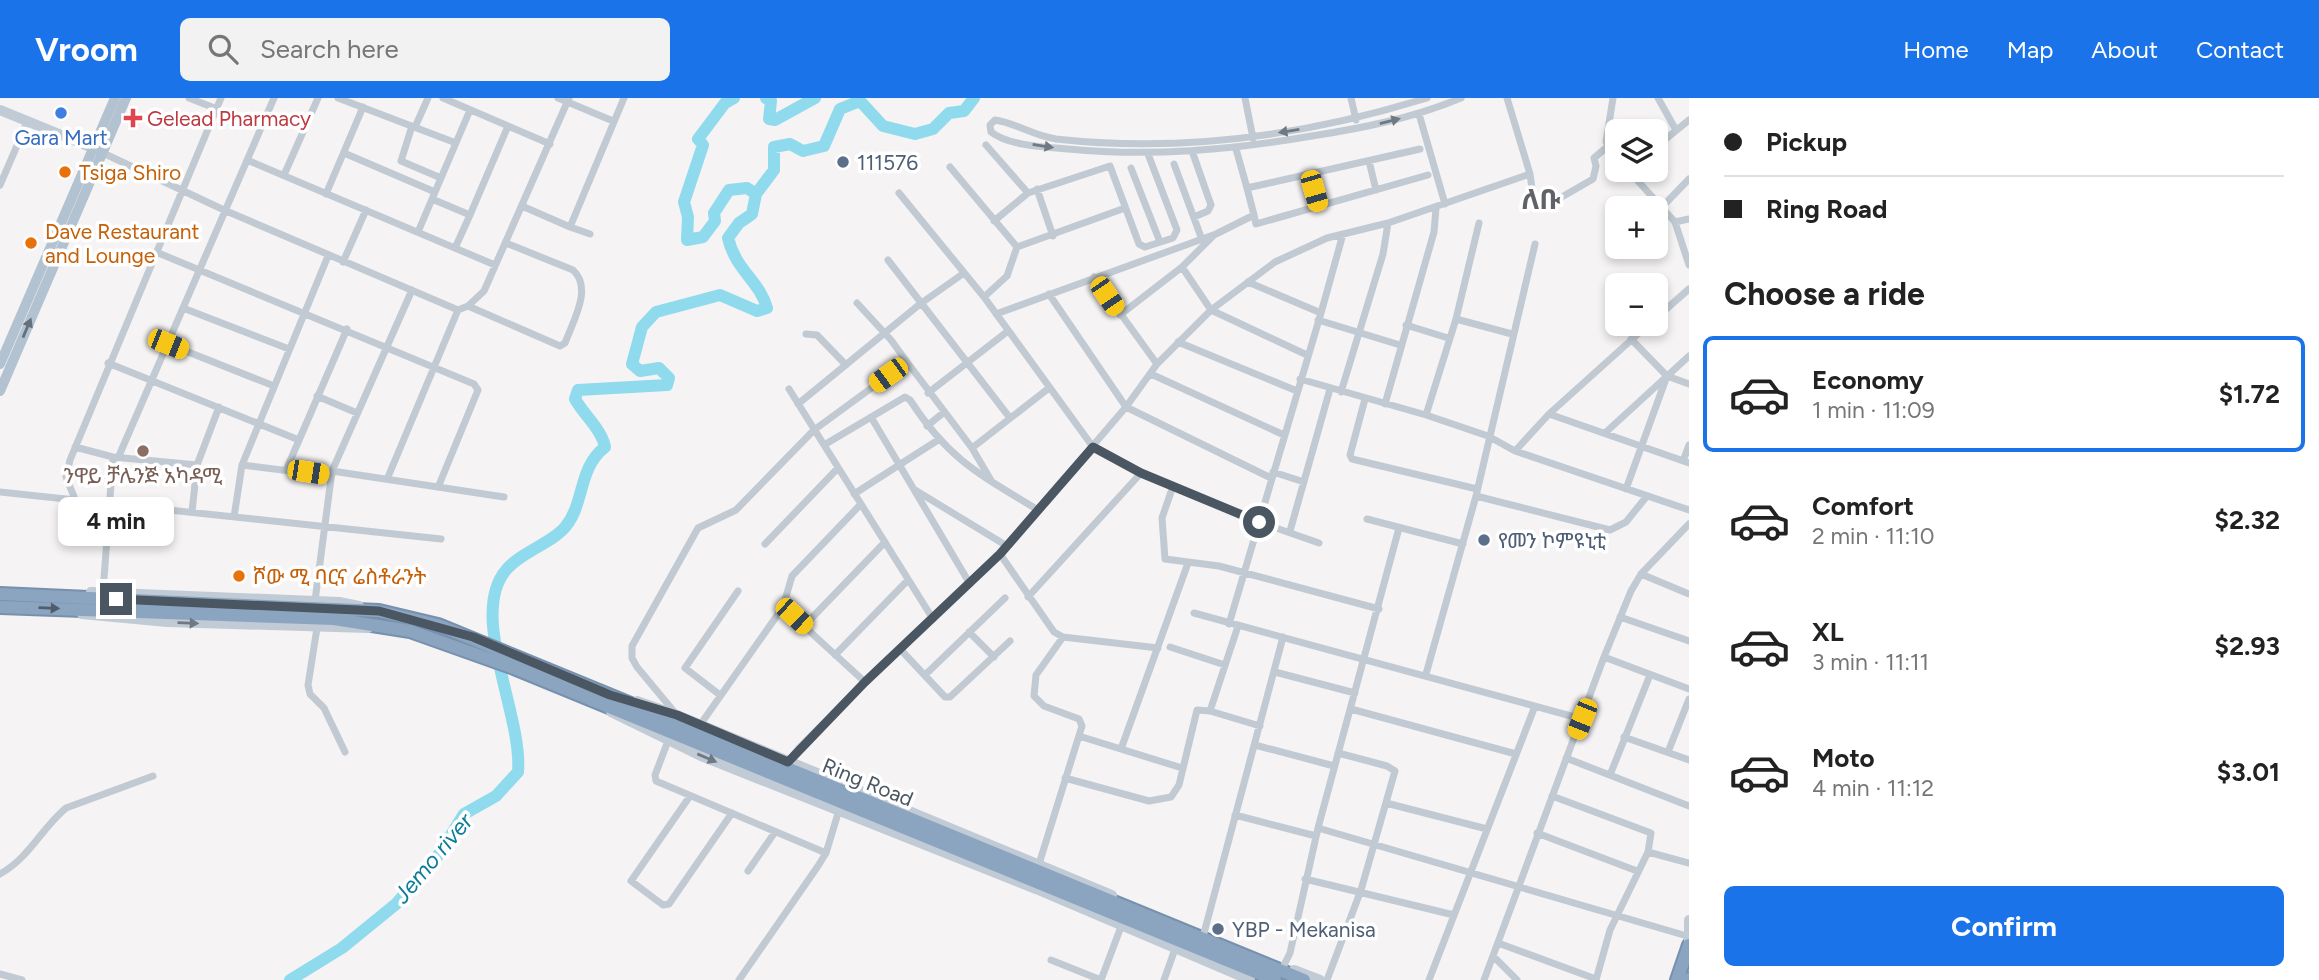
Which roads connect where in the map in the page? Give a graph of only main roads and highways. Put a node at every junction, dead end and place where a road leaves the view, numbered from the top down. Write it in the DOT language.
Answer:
graph roads {
  1 [pos="115,98"];
  2 [pos="126,98"];
  3 [pos="98,151"];
  4 [pos="0,364"];
  5 [pos="0,391"];
  6 [pos="0,594"];
  7 [pos="74,603"];
  8 [pos="0,607"];
  9 [pos="607,699"];
  10 [pos="784,773"];
  11 [pos="1688,940"];
  12 [pos="1275,980"];
  13 [pos="1304,980"];
  14 [pos="1677,980"];
  1 -- 3 [label="main road"];
  2 -- 3 [label="main road"];
  3 -- 4 [label="main road"];
  5 -- 3 [label="main road, one-way"];
  6 -- 7 [label="highway, Ring Road"];
  8 -- 7 [label="highway, Ring Road, one-way"];
  7 -- 9 [label="highway, Ring Road"];
  7 -- 9 [label="highway, Ring Road"];
  9 -- 10 [label="highway, Ring Road"];
  10 -- 12 [label="highway, Ring Road"];
  10 -- 13 [label="highway, Ring Road"];
  11 -- 14 [label="highway"];
}
